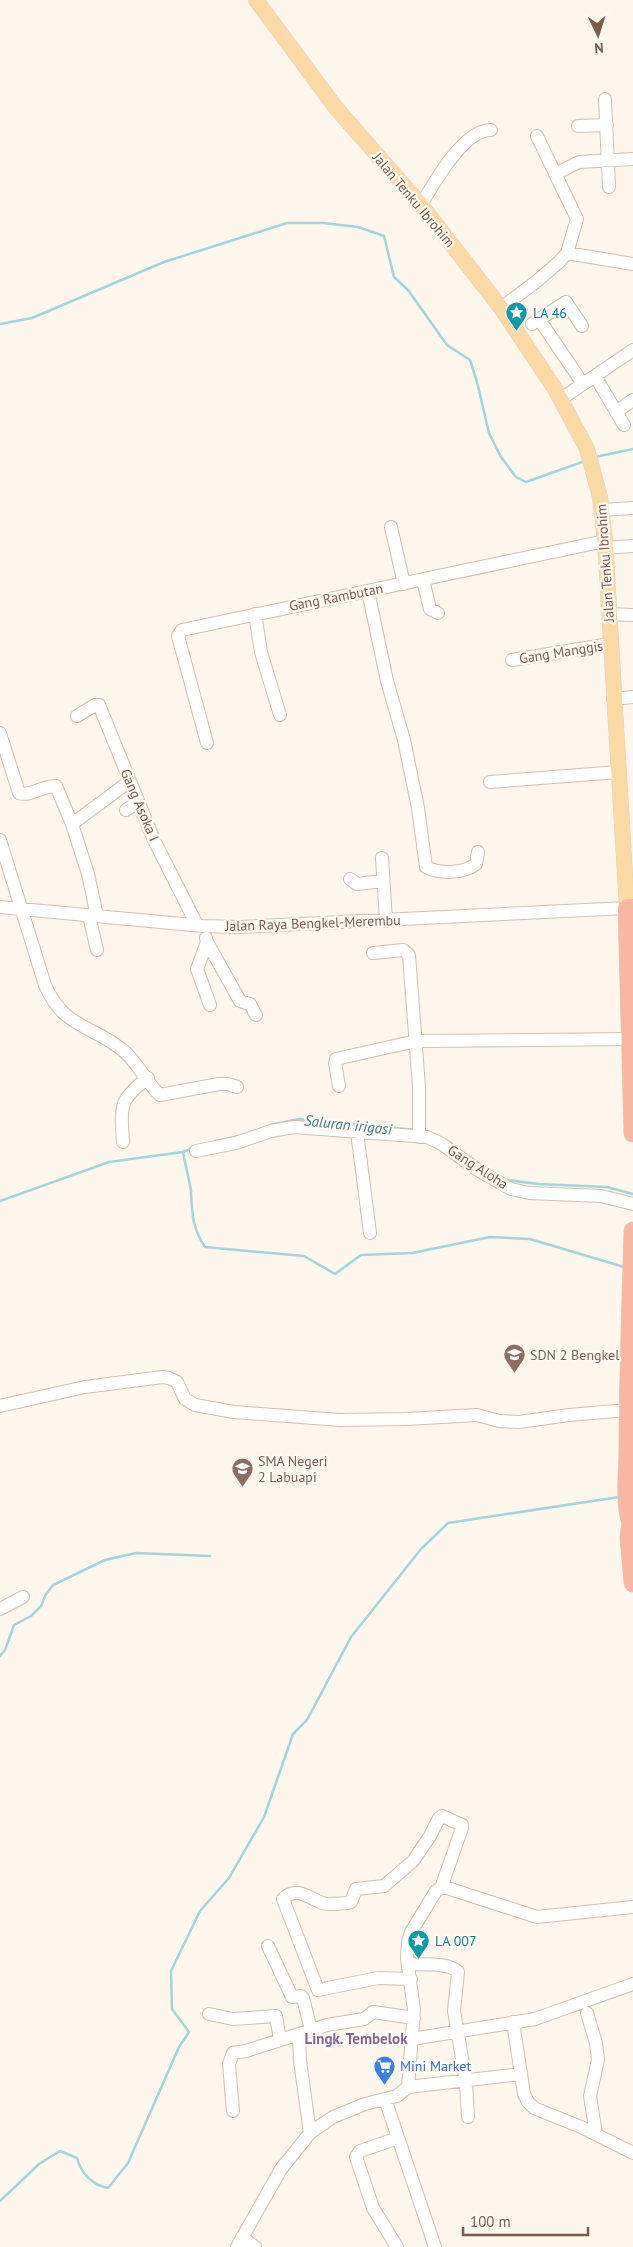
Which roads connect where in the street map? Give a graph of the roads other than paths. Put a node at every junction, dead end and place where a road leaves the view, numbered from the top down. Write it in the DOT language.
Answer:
graph roads {
  1 [pos="256,0"];
  2 [pos="605,99"];
  3 [pos="607,125"];
  4 [pos="578,126"];
  5 [pos="491,130"];
  6 [pos="537,136"];
  7 [pos="633,159"];
  8 [pos="609,161"];
  9 [pos="555,174"];
  10 [pos="609,187"];
  11 [pos="421,205"];
  12 [pos="567,252"];
  13 [pos="633,264"];
  14 [pos="501,308"];
  15 [pos="582,326"];
  16 [pos="633,350"];
  17 [pos="595,376"];
  18 [pos="583,384"];
  19 [pos="561,399"];
  20 [pos="633,400"];
  21 [pos="616,412"];
  22 [pos="624,424"];
  23 [pos="633,508"];
  24 [pos="602,510"];
  25 [pos="392,526"];
  26 [pos="605,545"];
  27 [pos="633,546"];
  28 [pos="423,580"];
  29 [pos="404,584"];
  30 [pos="368,591"];
  31 [pos="438,613"];
  32 [pos="255,614"];
  33 [pos="609,614"];
  34 [pos="633,615"];
  35 [pos="610,644"];
  36 [pos="512,660"];
  37 [pos="633,697"];
  38 [pos="614,699"];
  39 [pos="280,715"];
  40 [pos="77,716"];
  41 [pos="0,734"];
  42 [pos="207,743"];
  43 [pos="618,772"];
  44 [pos="130,781"];
  45 [pos="490,782"];
  46 [pos="138,802"];
  47 [pos="126,810"];
  48 [pos="72,824"];
  49 [pos="0,840"];
  50 [pos="478,852"];
  51 [pos="382,858"];
  52 [pos="350,880"];
  53 [pos="383,881"];
  54 [pos="0,907"];
  55 [pos="630,908"];
  56 [pos="23,910"];
  57 [pos="93,916"];
  58 [pos="386,921"];
  59 [pos="200,926"];
  60 [pos="207,942"];
  61 [pos="97,950"];
  62 [pos="373,953"];
  63 [pos="210,1004"];
  64 [pos="256,1015"];
  65 [pos="631,1038"];
  66 [pos="416,1041"];
  67 [pos="148,1078"];
  68 [pos="339,1086"];
  69 [pos="237,1087"];
  70 [pos="357,1132"];
  71 [pos="419,1133"];
  72 [pos="633,1134"];
  73 [pos="123,1142"];
  74 [pos="196,1151"];
  75 [pos="633,1204"];
  76 [pos="633,1231"];
  77 [pos="370,1233"];
  78 [pos="632,1274"];
  79 [pos="0,1406"];
  80 [pos="628,1410"];
  81 [pos="631,1520"];
  82 [pos="633,1583"];
  83 [pos="22,1597"];
  84 [pos="0,1608"];
  85 [pos="441,1888"];
  86 [pos="633,1907"];
  87 [pos="268,1946"];
  88 [pos="409,1964"];
  89 [pos="411,1979"];
  90 [pos="633,1984"];
  91 [pos="587,2013"];
  92 [pos="209,2014"];
  93 [pos="414,2018"];
  94 [pos="513,2022"];
  95 [pos="456,2031"];
  96 [pos="305,2032"];
  97 [pos="412,2039"];
  98 [pos="280,2040"];
  99 [pos="521,2074"];
  100 [pos="466,2082"];
  101 [pos="408,2087"];
  102 [pos="385,2099"];
  103 [pos="232,2111"];
  104 [pos="468,2117"];
  105 [pos="310,2133"];
  106 [pos="596,2134"];
  107 [pos="398,2138"];
  108 [pos="633,2153"];
  109 [pos="239,2242"];
  110 [pos="255,2247"];
  111 [pos="396,2247"];
  112 [pos="435,2247"];
  1 -- 11 [label="main road, Jalan Tenku Ibrohim"];
  2 -- 3 [label="street"];
  3 -- 4 [label="street"];
  3 -- 8 [label="street"];
  5 -- 11 [label="street"];
  6 -- 9 [label="street"];
  7 -- 8 [label="street"];
  8 -- 9 [label="street"];
  8 -- 10 [label="street"];
  9 -- 12 [label="street"];
  11 -- 14 [label="main road, Jalan Tenku Ibrohim"];
  12 -- 13 [label="street"];
  12 -- 14 [label="street"];
  14 -- 19 [label="main road, Jalan Tenku Ibrohim"];
  15 -- 18 [label="street"];
  16 -- 17 [label="street"];
  17 -- 18 [label="street"];
  17 -- 21 [label="street"];
  18 -- 19 [label="street"];
  19 -- 24 [label="main road, Jalan Tenku Ibrohim"];
  20 -- 21 [label="street"];
  21 -- 22 [label="street"];
  23 -- 24 [label="street"];
  24 -- 26 [label="main road, Jalan Tenku Ibrohim"];
  25 -- 29 [label="street"];
  26 -- 27 [label="street, Gang Rambutan"];
  26 -- 28 [label="street, Gang Rambutan"];
  26 -- 33 [label="main road, Jalan Tenku Ibrohim"];
  28 -- 29 [label="street, Gang Rambutan"];
  28 -- 31 [label="street"];
  29 -- 30 [label="street, Gang Rambutan"];
  30 -- 32 [label="street, Gang Rambutan"];
  30 -- 50 [label="street"];
  32 -- 39 [label="street"];
  32 -- 42 [label="street, Gang Rambutan"];
  33 -- 34 [label="street"];
  33 -- 35 [label="main road, Jalan Tenku Ibrohim"];
  35 -- 36 [label="street, Gang Manggis"];
  35 -- 38 [label="main road, Jalan Tenku Ibrohim"];
  37 -- 38 [label="street"];
  38 -- 43 [label="main road, Jalan Tenku Ibrohim"];
  40 -- 44 [label="street, Gang Asoka I"];
  41 -- 48 [label="street"];
  43 -- 45 [label="street"];
  43 -- 55 [label="main road, Jalan Tenku Ibrohim"];
  44 -- 46 [label="street, Gang Asoka I"];
  44 -- 48 [label="street"];
  46 -- 47 [label="street"];
  46 -- 59 [label="street, Gang Asoka I"];
  48 -- 57 [label="street"];
  49 -- 56 [label="street"];
  51 -- 53 [label="street"];
  52 -- 53 [label="street"];
  53 -- 58 [label="street"];
  54 -- 56 [label="street, Jalan Raya Bengkel-Merembu"];
  55 -- 58 [label="street, Jalan Raya Bengkel-Merembu"];
  55 -- 65 [label="highway"];
  56 -- 57 [label="street, Jalan Raya Bengkel-Merembu"];
  56 -- 67 [label="street"];
  57 -- 59 [label="street, Jalan Raya Bengkel-Merembu"];
  57 -- 61 [label="street"];
  58 -- 59 [label="street, Jalan Raya Bengkel-Merembu"];
  59 -- 60 [label="street, Gang Asoka I"];
  60 -- 63 [label="street"];
  60 -- 64 [label="street, Gang Asoka I"];
  62 -- 66 [label="street"];
  65 -- 66 [label="street"];
  65 -- 72 [label="highway"];
  66 -- 68 [label="street"];
  66 -- 71 [label="street"];
  67 -- 69 [label="street"];
  67 -- 73 [label="street"];
  70 -- 71 [label="street, Gang Aloha"];
  70 -- 74 [label="street, Gang Aloha"];
  70 -- 77 [label="street"];
  71 -- 75 [label="street, Gang Aloha"];
  76 -- 78 [label="highway"];
  78 -- 80 [label="highway"];
  79 -- 80 [label="street"];
  80 -- 81 [label="highway"];
  81 -- 82 [label="highway"];
  83 -- 84 [label="street"];
  85 -- 86 [label="street"];
  85 -- 88 [label="street"];
  85 -- 89 [label="street"];
  87 -- 96 [label="street"];
  88 -- 89 [label="street"];
  88 -- 95 [label="street"];
  89 -- 93 [label="street"];
  90 -- 94 [label="street"];
  91 -- 106 [label="street"];
  92 -- 98 [label="street"];
  93 -- 96 [label="street"];
  93 -- 97 [label="street"];
  94 -- 95 [label="street"];
  94 -- 99 [label="street"];
  95 -- 97 [label="street"];
  95 -- 100 [label="street"];
  96 -- 98 [label="street"];
  96 -- 105 [label="street"];
  97 -- 101 [label="street"];
  98 -- 103 [label="street"];
  99 -- 100 [label="street"];
  99 -- 106 [label="street"];
  100 -- 101 [label="street"];
  100 -- 104 [label="street"];
  101 -- 102 [label="street"];
  102 -- 105 [label="street"];
  102 -- 107 [label="street"];
  105 -- 109 [label="street"];
  106 -- 108 [label="street"];
  107 -- 111 [label="street"];
  107 -- 112 [label="street"];
  109 -- 110 [label="street"];
}
